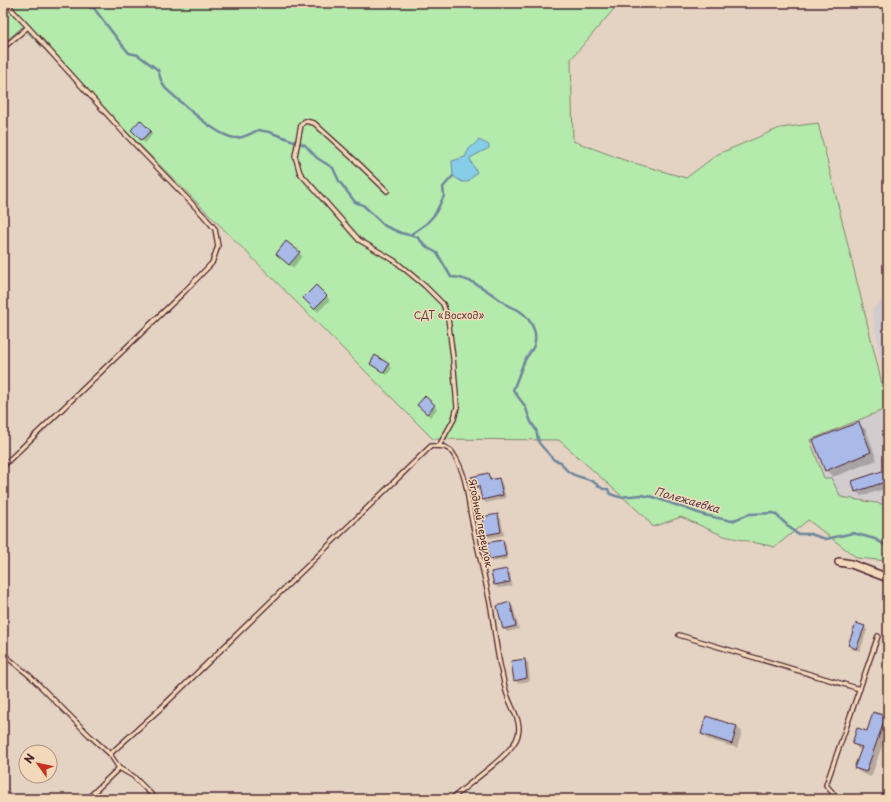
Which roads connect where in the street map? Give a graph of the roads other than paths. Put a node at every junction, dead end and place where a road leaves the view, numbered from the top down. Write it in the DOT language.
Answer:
graph roads {
  1 [pos="8,3"];
  2 [pos="883,3"];
  3 [pos="888,7"];
  4 [pos="28,27"];
  5 [pos="3,48"];
  6 [pos="387,190"];
  7 [pos="439,446"];
  8 [pos="3,466"];
  9 [pos="839,562"];
  10 [pos="888,578"];
  11 [pos="679,635"];
  12 [pos="878,636"];
  13 [pos="3,654"];
  14 [pos="860,689"];
  15 [pos="110,754"];
  16 [pos="120,768"];
  17 [pos="87,799"];
  18 [pos="156,799"];
  19 [pos="452,799"];
  20 [pos="838,799"];
  1 -- 4 [label="lane"];
  2 -- 3 [label="lane"];
  4 -- 5 [label="lane"];
  4 -- 8 [label="lane"];
  6 -- 7 [label="lane"];
  7 -- 15 [label="lane"];
  7 -- 19 [label="lane, Ягодный переулок"];
  9 -- 10 [label="street"];
  11 -- 14 [label="lane"];
  12 -- 14 [label="lane"];
  13 -- 15 [label="lane"];
  14 -- 20 [label="lane"];
  15 -- 16 [label="lane"];
  16 -- 17 [label="lane"];
  16 -- 18 [label="lane"];
}
